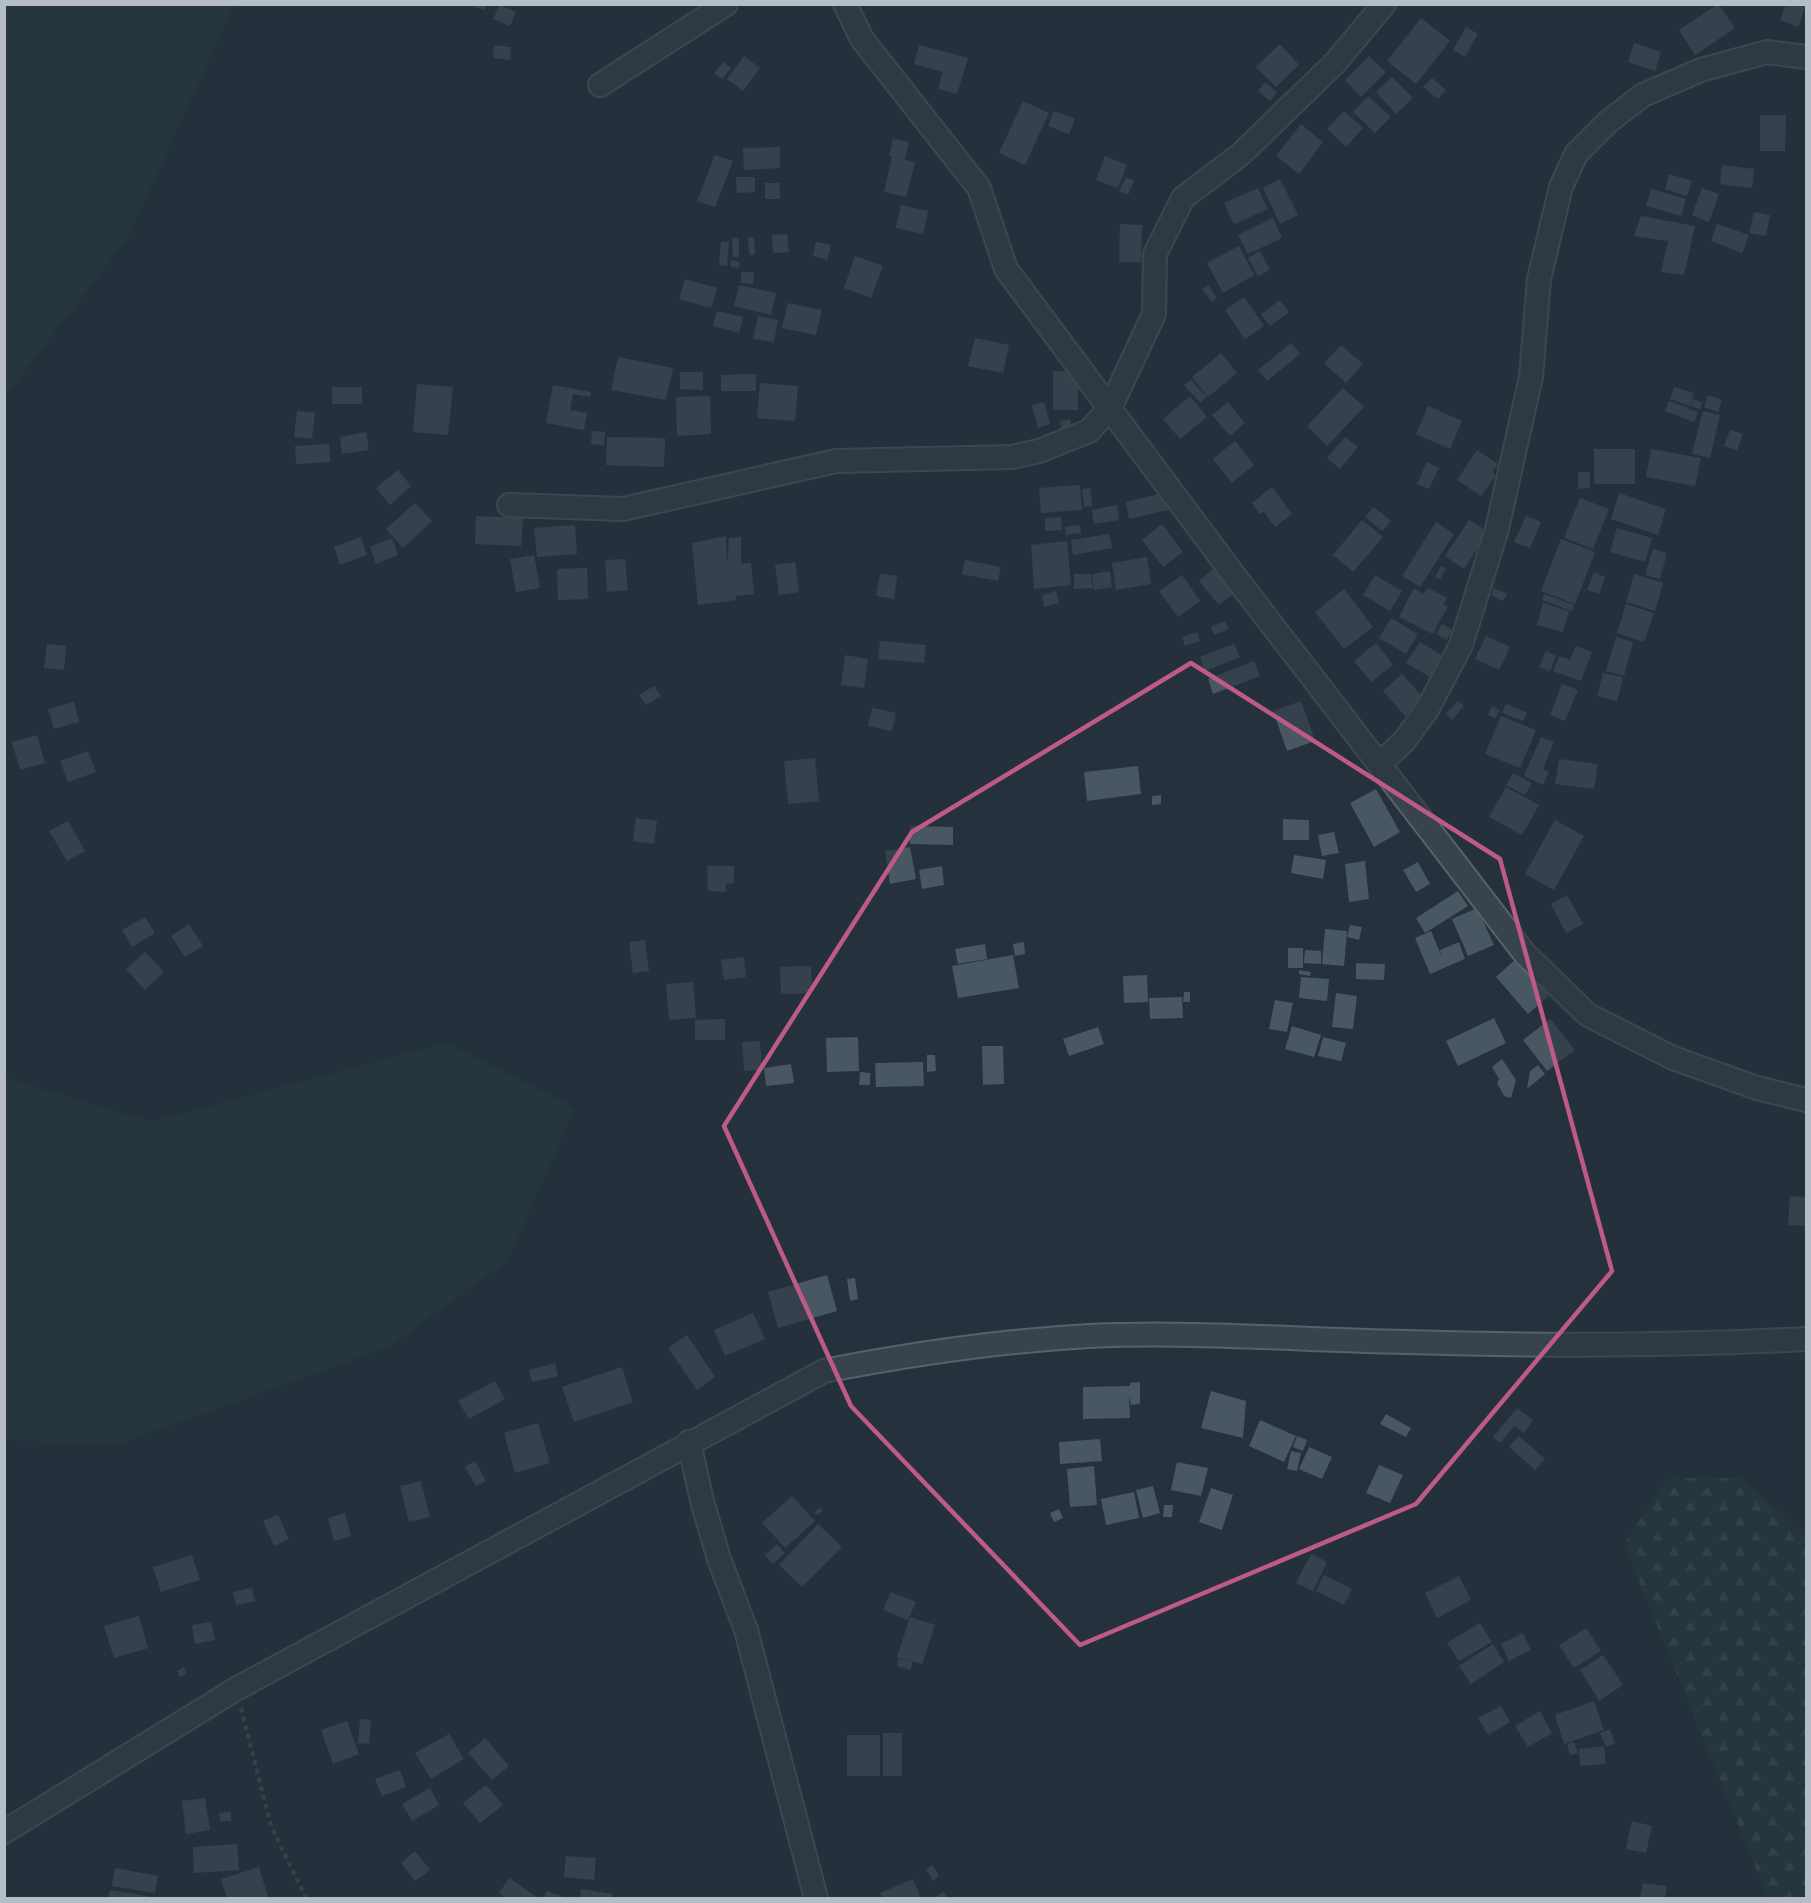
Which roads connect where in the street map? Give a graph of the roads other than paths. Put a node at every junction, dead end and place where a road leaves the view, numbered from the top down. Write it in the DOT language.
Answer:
graph roads {
  1 [pos="726,4"];
  2 [pos="845,4"];
  3 [pos="1384,4"];
  4 [pos="1806,57"];
  5 [pos="600,84"];
  6 [pos="1110,408"];
  7 [pos="509,505"];
  8 [pos="1380,764"];
  9 [pos="1806,1100"];
  10 [pos="1806,1339"];
  11 [pos="689,1442"];
  12 [pos="4,1832"];
  13 [pos="816,1899"];
  1 -- 5 [label="street"];
  2 -- 6 [label="street"];
  3 -- 6 [label="street"];
  4 -- 8 [label="street"];
  6 -- 7 [label="street"];
  6 -- 8 [label="street"];
  8 -- 9 [label="street"];
  10 -- 11 [label="street"];
  11 -- 12 [label="street"];
  11 -- 13 [label="street"];
}
